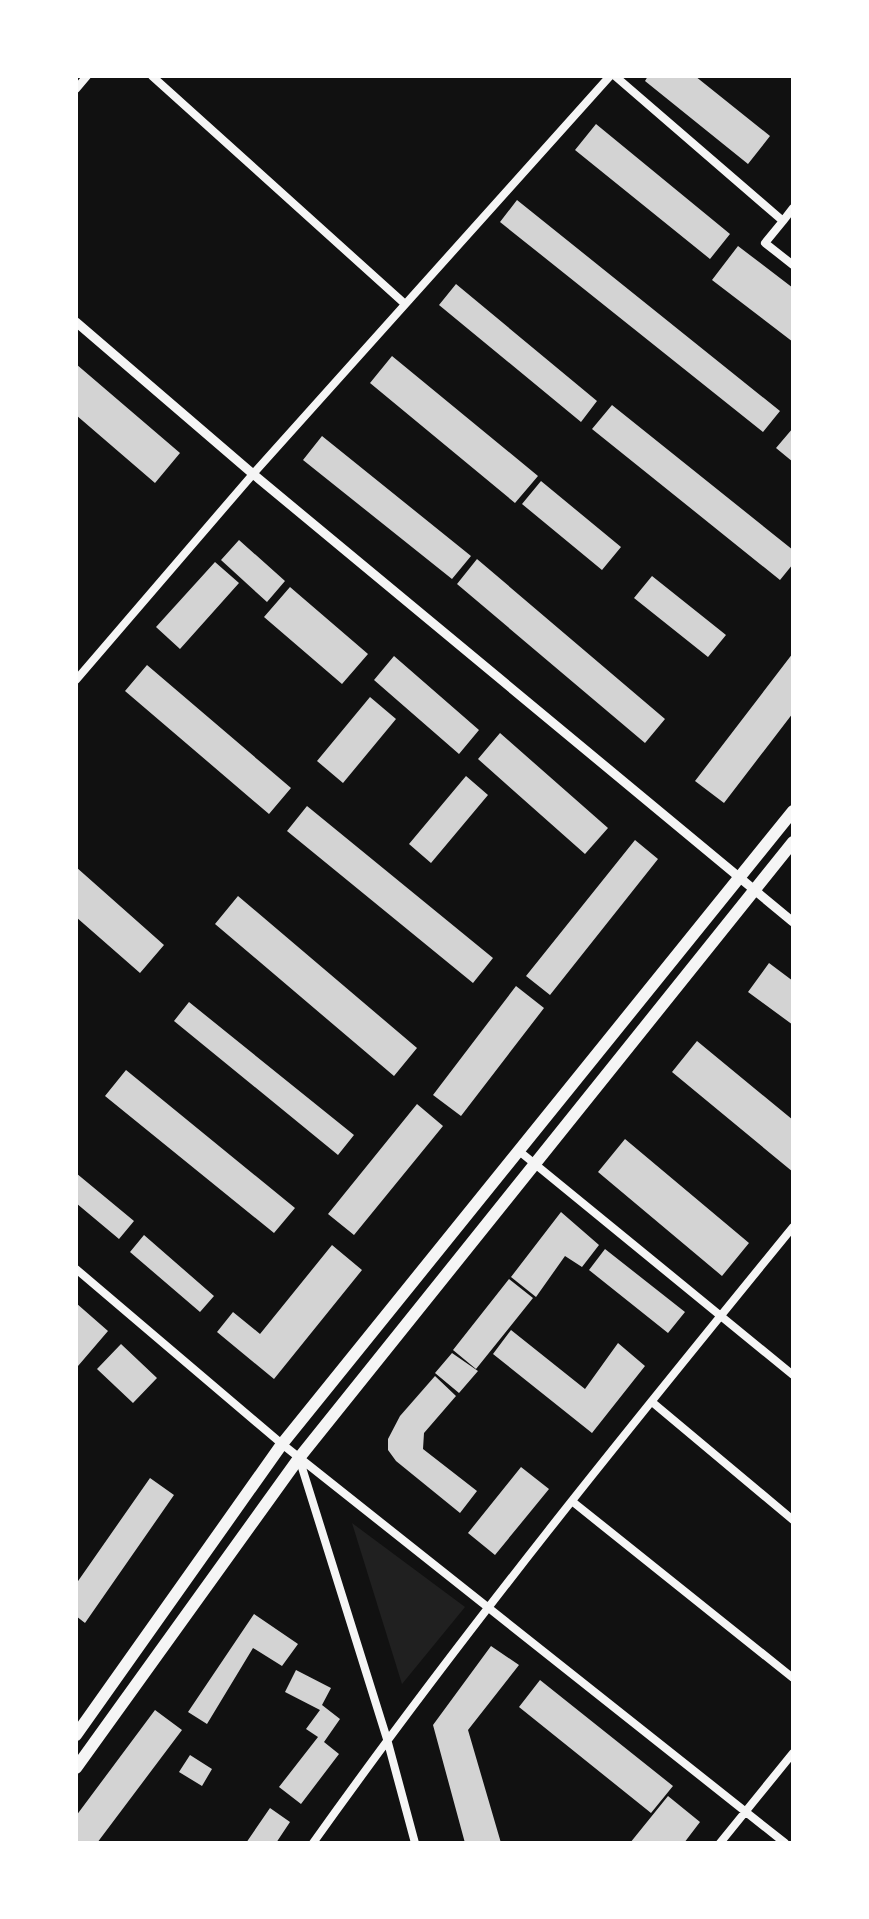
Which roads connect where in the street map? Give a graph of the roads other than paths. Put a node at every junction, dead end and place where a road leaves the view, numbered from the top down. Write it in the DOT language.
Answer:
graph roads {
  1 [pos="87,76"];
  2 [pos="152,76"];
  3 [pos="613,76"];
  4 [pos="76,89"];
  5 [pos="793,208"];
  6 [pos="783,221"];
  7 [pos="793,265"];
  8 [pos="405,304"];
  9 [pos="76,322"];
  10 [pos="253,474"];
  11 [pos="76,680"];
  12 [pos="793,811"];
  13 [pos="793,842"];
  14 [pos="739,878"];
  15 [pos="754,890"];
  16 [pos="793,922"];
  17 [pos="519,1151"];
  18 [pos="535,1163"];
  19 [pos="793,1227"];
  20 [pos="76,1269"];
  21 [pos="720,1316"];
  22 [pos="793,1375"];
  23 [pos="652,1402"];
  24 [pos="282,1444"];
  25 [pos="299,1458"];
  26 [pos="573,1502"];
  27 [pos="793,1520"];
  28 [pos="489,1607"];
  29 [pos="793,1678"];
  30 [pos="76,1735"];
  31 [pos="387,1739"];
  32 [pos="793,1753"];
  33 [pos="76,1768"];
  34 [pos="747,1812"];
  35 [pos="313,1843"];
  36 [pos="415,1843"];
  37 [pos="720,1843"];
  38 [pos="785,1843"];
  1 -- 4 [label="street"];
  2 -- 8 [label="street"];
  3 -- 6 [label="street"];
  3 -- 8 [label="street"];
  5 -- 6 [label="street"];
  6 -- 7 [label="street"];
  8 -- 10 [label="street"];
  9 -- 10 [label="street"];
  10 -- 11 [label="street"];
  10 -- 14 [label="street"];
  12 -- 14 [label="highway"];
  13 -- 15 [label="highway"];
  14 -- 15 [label="street"];
  14 -- 17 [label="highway"];
  15 -- 16 [label="street"];
  15 -- 18 [label="highway"];
  17 -- 18 [label="street"];
  17 -- 24 [label="highway"];
  18 -- 21 [label="street"];
  18 -- 25 [label="highway"];
  19 -- 21 [label="street"];
  20 -- 24 [label="street"];
  21 -- 22 [label="street"];
  21 -- 23 [label="street"];
  23 -- 26 [label="street"];
  23 -- 27 [label="street"];
  24 -- 25 [label="street"];
  24 -- 30 [label="highway"];
  25 -- 28 [label="street"];
  25 -- 31 [label="street"];
  25 -- 33 [label="highway"];
  26 -- 28 [label="street"];
  26 -- 29 [label="street"];
  28 -- 31 [label="street"];
  28 -- 34 [label="street"];
  31 -- 35 [label="street"];
  31 -- 36 [label="street"];
  32 -- 34 [label="street"];
  34 -- 37 [label="street"];
  34 -- 38 [label="street"];
}
